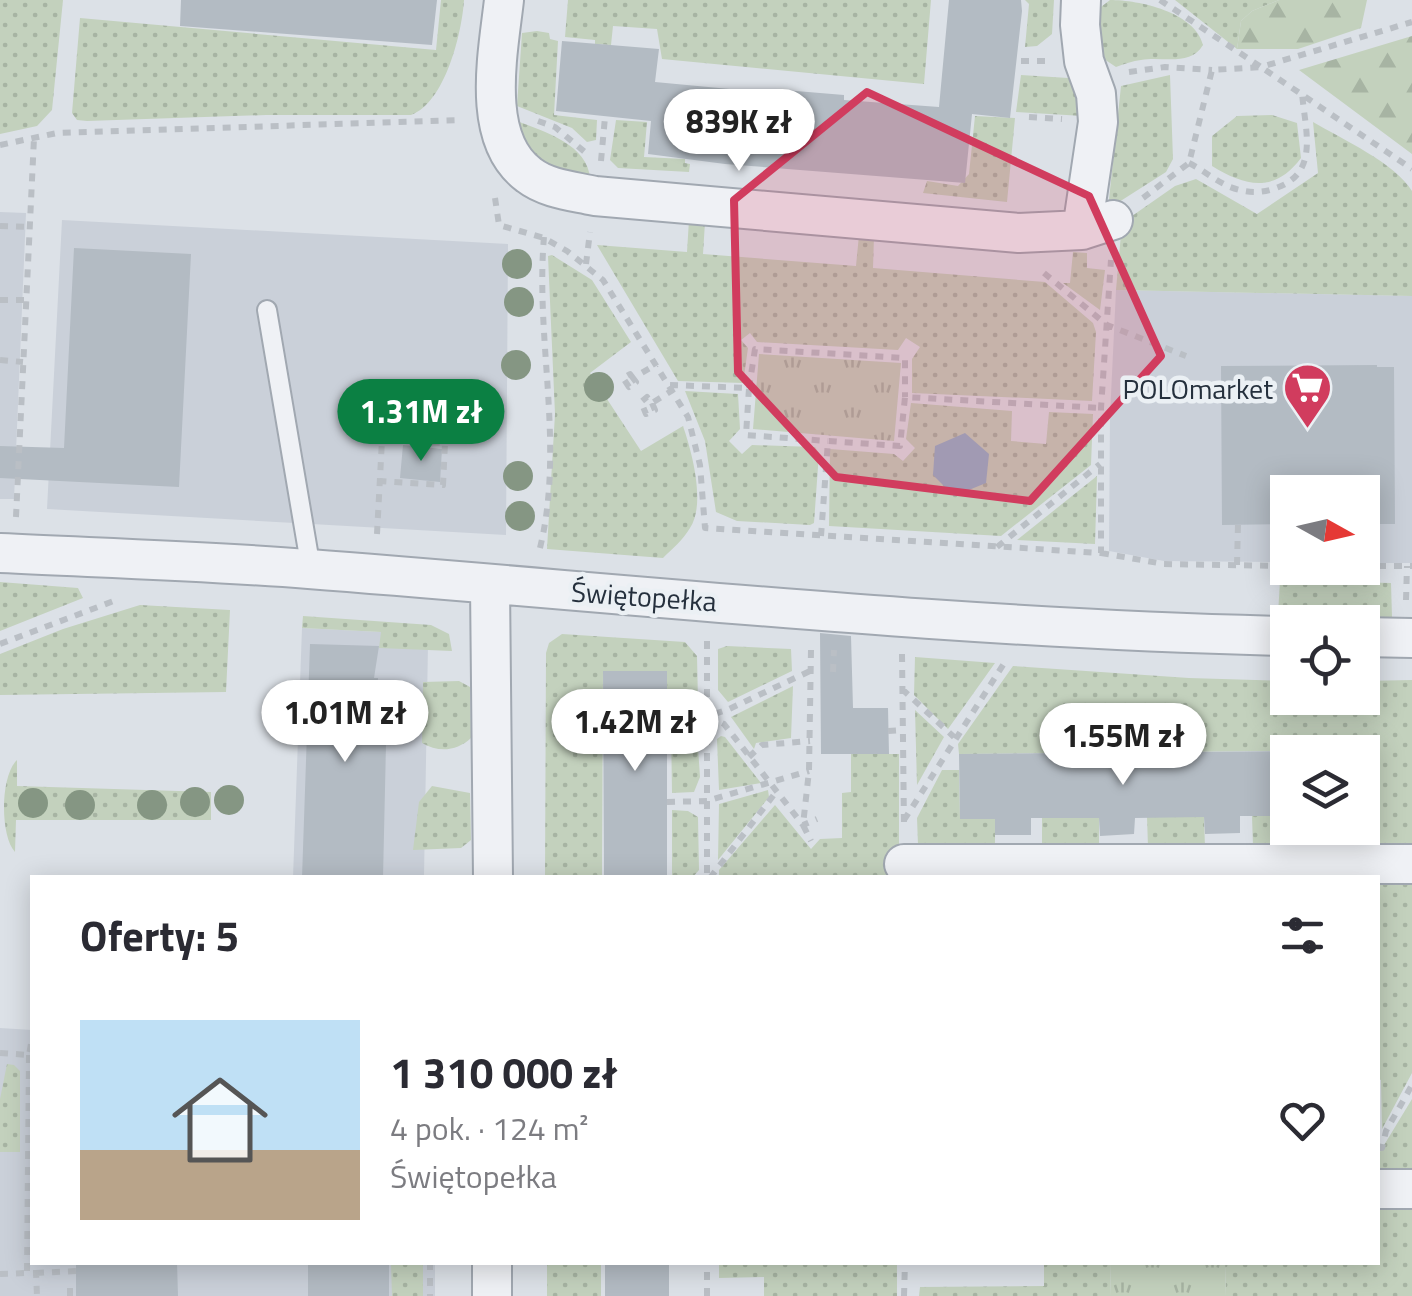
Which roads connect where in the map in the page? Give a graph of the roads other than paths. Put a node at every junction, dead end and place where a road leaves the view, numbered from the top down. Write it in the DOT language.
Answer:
graph roads {
  1 [pos="504,0"];
  2 [pos="1081,0"];
  3 [pos="267,310"];
  4 [pos="8,538"];
  5 [pos="312,569"];
  6 [pos="490,586"];
  7 [pos="1270,636"];
  8 [pos="1380,638"];
  9 [pos="1412,638"];
  10 [pos="904,864"];
  11 [pos="1412,864"];
  12 [pos="493,875"];
  13 [pos="1412,1189"];
  14 [pos="1380,1190"];
  15 [pos="492,1265"];
  16 [pos="492,1296"];
  1 -- 2 [label="street"];
  3 -- 5 [label="lane"];
  4 -- 5 [label="street, Świętopełka"];
  5 -- 6 [label="street, Świętopełka"];
  6 -- 7 [label="street, Świętopełka"];
  6 -- 12 [label="street"];
  8 -- 9 [label="street"];
  10 -- 11 [label="street"];
  13 -- 14 [label="street"];
  15 -- 16 [label="street"];
}
